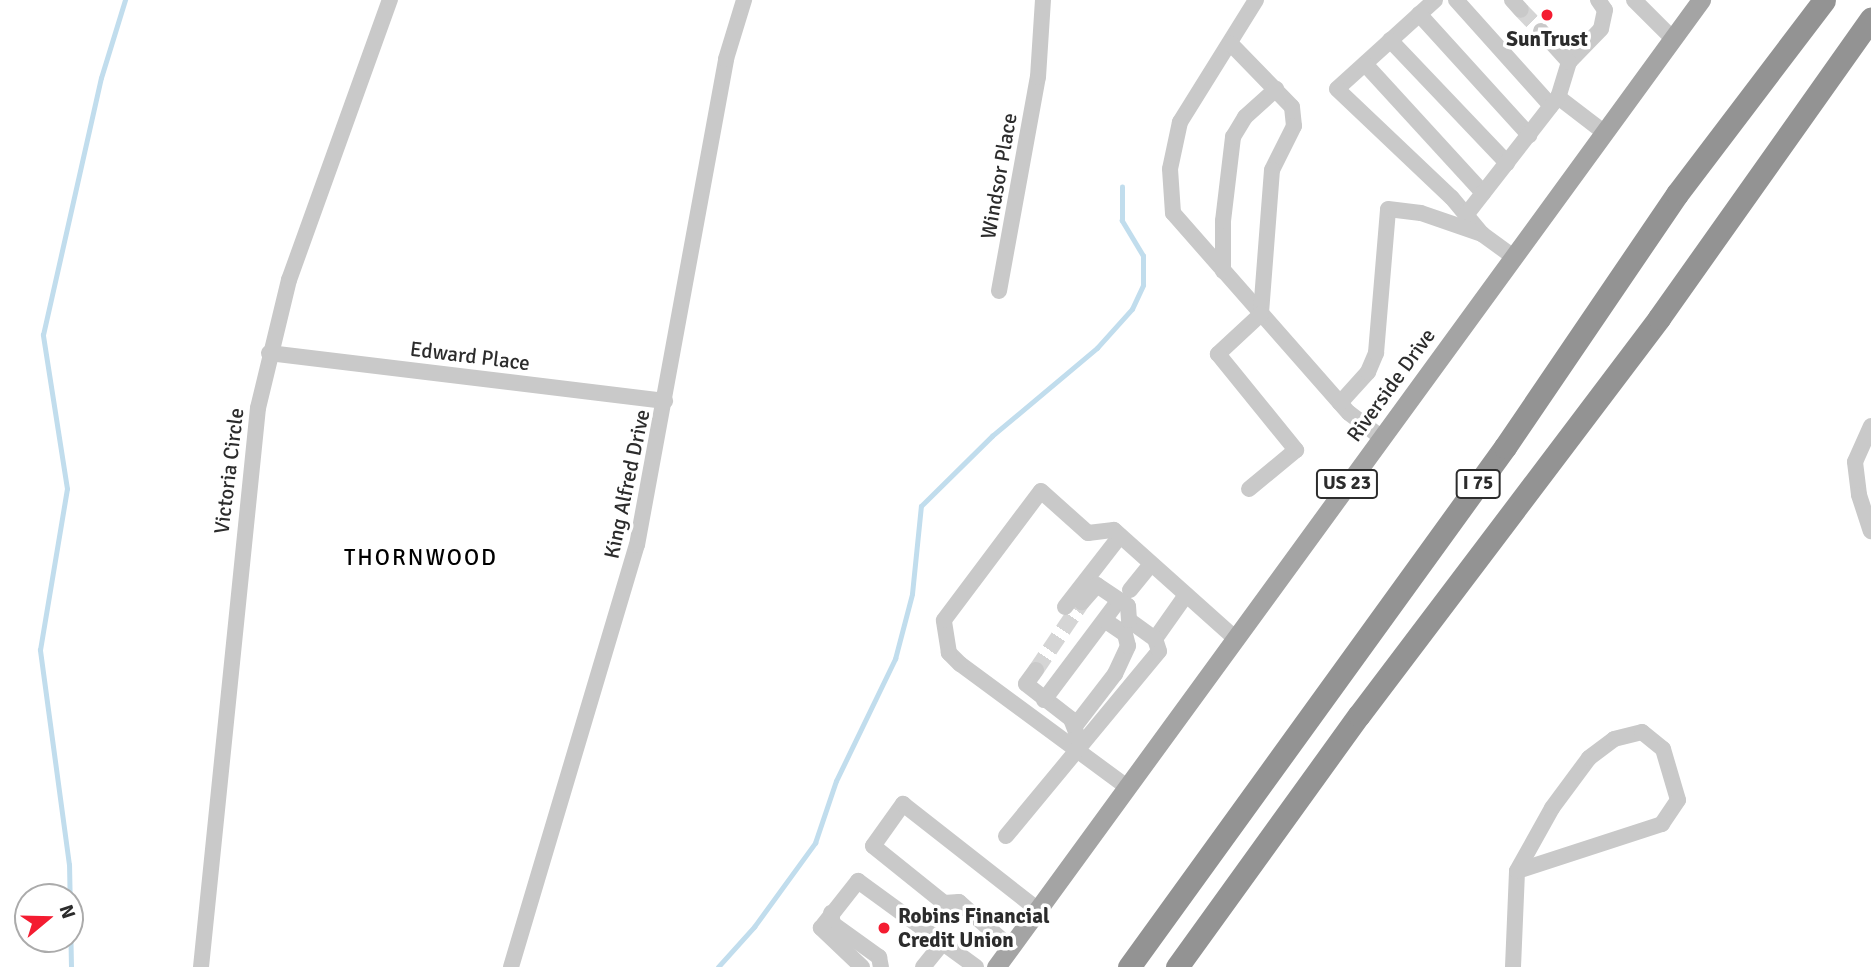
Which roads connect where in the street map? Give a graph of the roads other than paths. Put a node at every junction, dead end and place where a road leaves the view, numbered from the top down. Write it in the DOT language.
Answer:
graph roads {
  1 [pos="390,0"];
  2 [pos="744,0"];
  3 [pos="1043,0"];
  4 [pos="1256,0"];
  5 [pos="1435,0"];
  6 [pos="1456,0"];
  7 [pos="1598,0"];
  8 [pos="1634,0"];
  9 [pos="1701,0"];
  10 [pos="1824,0"];
  11 [pos="1419,14"];
  12 [pos="1871,19"];
  13 [pos="1541,31"];
  14 [pos="1673,39"];
  15 [pos="1390,40"];
  16 [pos="1230,43"];
  17 [pos="1569,62"];
  18 [pos="1364,64"];
  19 [pos="1276,89"];
  20 [pos="1555,102"];
  21 [pos="1605,133"];
  22 [pos="1529,135"];
  23 [pos="1507,163"];
  24 [pos="1483,193"];
  25 [pos="1466,215"];
  26 [pos="1482,234"];
  27 [pos="1514,257"];
  28 [pos="1223,271"];
  29 [pos="999,292"];
  30 [pos="1261,314"];
  31 [pos="269,354"];
  32 [pos="665,401"];
  33 [pos="1340,403"];
  34 [pos="1871,426"];
  35 [pos="1381,437"];
  36 [pos="1249,489"];
  37 [pos="1871,531"];
  38 [pos="1121,536"];
  39 [pos="1151,564"];
  40 [pos="1125,595"];
  41 [pos="1186,595"];
  42 [pos="1082,602"];
  43 [pos="1065,607"];
  44 [pos="1106,621"];
  45 [pos="1236,638"];
  46 [pos="1155,639"];
  47 [pos="1036,670"];
  48 [pos="1044,700"];
  49 [pos="1075,726"];
  50 [pos="1075,748"];
  51 [pos="1127,787"];
  52 [pos="1006,836"];
  53 [pos="1517,872"];
  54 [pos="1038,909"];
  55 [pos="829,917"];
  56 [pos="944,942"];
  57 [pos="1010,947"];
  58 [pos="201,967"];
  59 [pos="511,967"];
  60 [pos="862,967"];
  61 [pos="880,967"];
  62 [pos="923,967"];
  63 [pos="976,967"];
  64 [pos="996,967"];
  65 [pos="1129,967"];
  66 [pos="1177,967"];
  67 [pos="1513,967"];
  1 -- 31 [label="street, Victoria Circle"];
  2 -- 32 [label="street, King Alfred Drive"];
  3 -- 29 [label="street, Windsor Place"];
  4 -- 16 [label="street"];
  5 -- 11 [label="street"];
  6 -- 20 [label="street"];
  7 -- 17 [label="street"];
  8 -- 14 [label="street"];
  9 -- 14 [label="main road, Riverside Drive / US 23"];
  10 -- 65 [label="highway, I 75"];
  11 -- 15 [label="street"];
  11 -- 22 [label="street"];
  12 -- 66 [label="highway, I 75"];
  13 -- 17 [label="street"];
  14 -- 21 [label="main road, Riverside Drive / US 23"];
  15 -- 18 [label="street"];
  15 -- 23 [label="street"];
  16 -- 19 [label="street"];
  16 -- 28 [label="street"];
  17 -- 20 [label="street"];
  18 -- 24 [label="street"];
  18 -- 25 [label="street"];
  19 -- 28 [label="street"];
  19 -- 30 [label="street"];
  20 -- 21 [label="street"];
  20 -- 22 [label="street"];
  21 -- 27 [label="main road, Riverside Drive / US 23"];
  22 -- 23 [label="street"];
  23 -- 24 [label="street"];
  24 -- 25 [label="street"];
  25 -- 26 [label="street"];
  26 -- 27 [label="street"];
  26 -- 33 [label="street"];
  27 -- 35 [label="main road, Riverside Drive / US 23"];
  28 -- 30 [label="street"];
  30 -- 33 [label="street"];
  30 -- 36 [label="street"];
  31 -- 32 [label="street, Edward Place"];
  31 -- 58 [label="street, Victoria Circle"];
  32 -- 59 [label="street, King Alfred Drive"];
  33 -- 35 [label="street"];
  34 -- 37 [label="street"];
  35 -- 45 [label="main road, Riverside Drive / US 23"];
  38 -- 39 [label="street"];
  38 -- 43 [label="street"];
  38 -- 50 [label="street"];
  39 -- 40 [label="street"];
  39 -- 41 [label="street"];
  40 -- 42 [label="street"];
  40 -- 44 [label="street"];
  40 -- 46 [label="street"];
  41 -- 45 [label="street"];
  41 -- 46 [label="street"];
  44 -- 48 [label="street"];
  44 -- 49 [label="street"];
  45 -- 51 [label="main road, Riverside Drive / US 23"];
  46 -- 50 [label="street"];
  47 -- 48 [label="street"];
  48 -- 49 [label="street"];
  49 -- 50 [label="street"];
  50 -- 51 [label="street"];
  50 -- 52 [label="street"];
  51 -- 54 [label="main road, Riverside Drive / US 23"];
  53 -- 53 [label="street"];
  53 -- 67 [label="street"];
  54 -- 57 [label="main road, Riverside Drive / US 23"];
  54 -- 57 [label="street"];
  55 -- 56 [label="street"];
  55 -- 60 [label="street"];
  55 -- 61 [label="street"];
  56 -- 62 [label="street"];
  56 -- 63 [label="street"];
  57 -- 64 [label="main road, Riverside Drive / US 23"];
}
